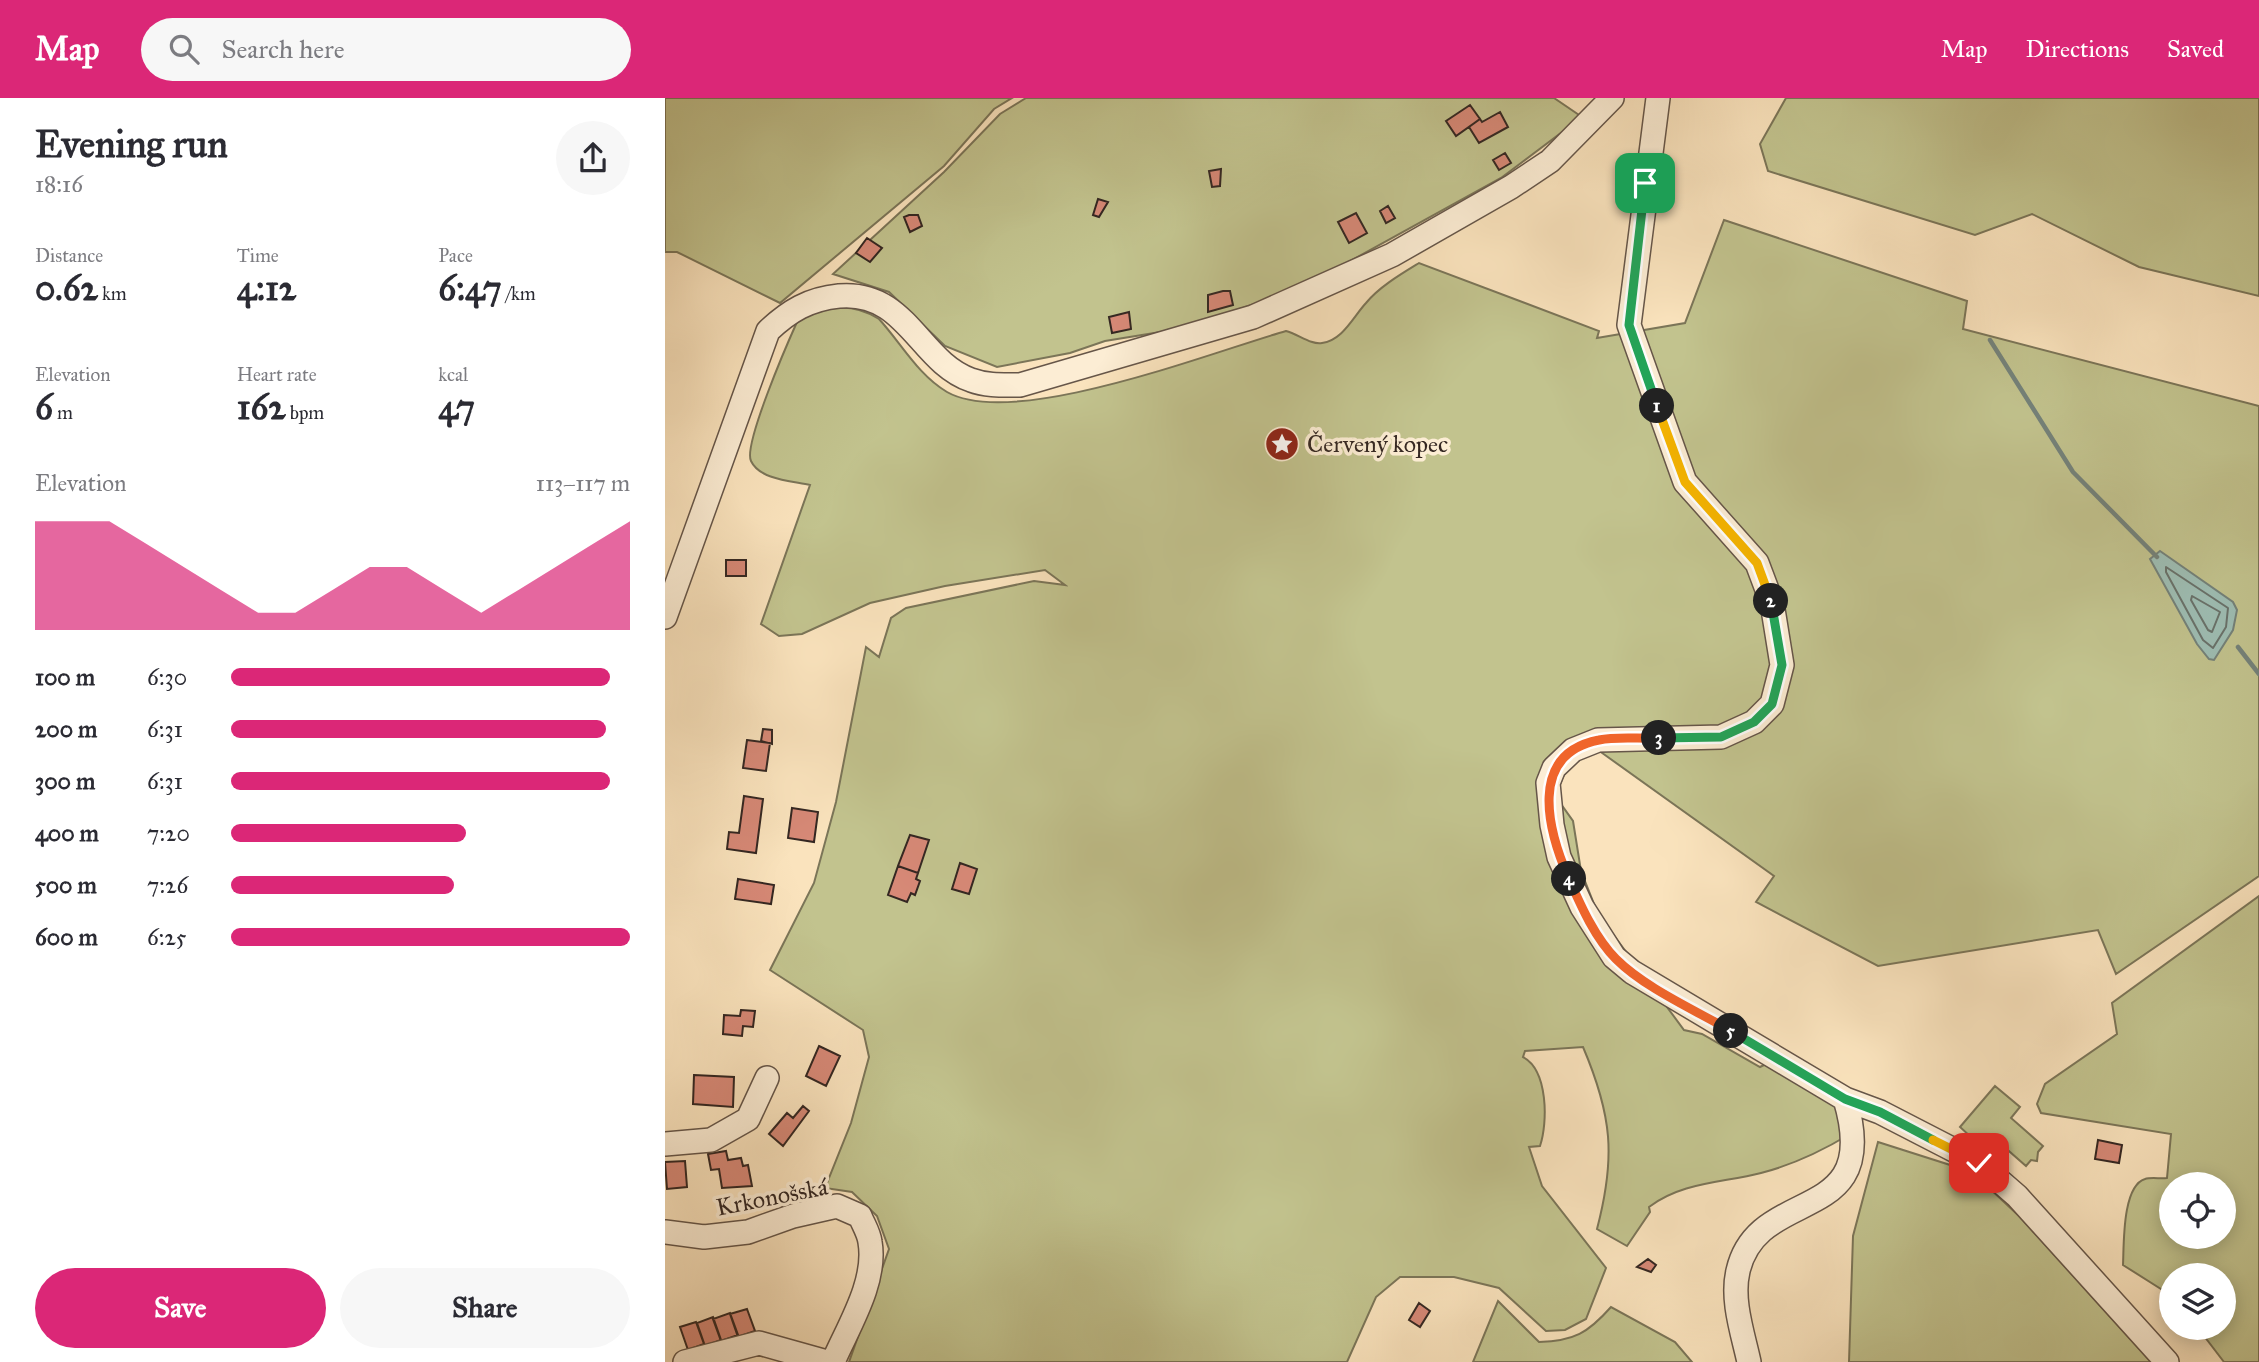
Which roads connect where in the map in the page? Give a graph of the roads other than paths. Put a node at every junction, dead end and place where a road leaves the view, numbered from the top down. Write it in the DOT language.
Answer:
graph roads {
  1 [pos="1612,98"];
  2 [pos="1658,98"];
  3 [pos="665,617"];
  4 [pos="767,1078"];
  5 [pos="1845,1099"];
  6 [pos="665,1144"];
  7 [pos="665,1232"];
  8 [pos="685,1362"];
  9 [pos="827,1362"];
  10 [pos="833,1362"];
  11 [pos="1749,1362"];
  12 [pos="2167,1362"];
  1 -- 3 [label="street"];
  2 -- 5 [label="street"];
  4 -- 6 [label="street"];
  5 -- 11 [label="street"];
  5 -- 12 [label="street"];
  7 -- 10 [label="street, Krkonošská"];
  8 -- 9 [label="street"];
}
